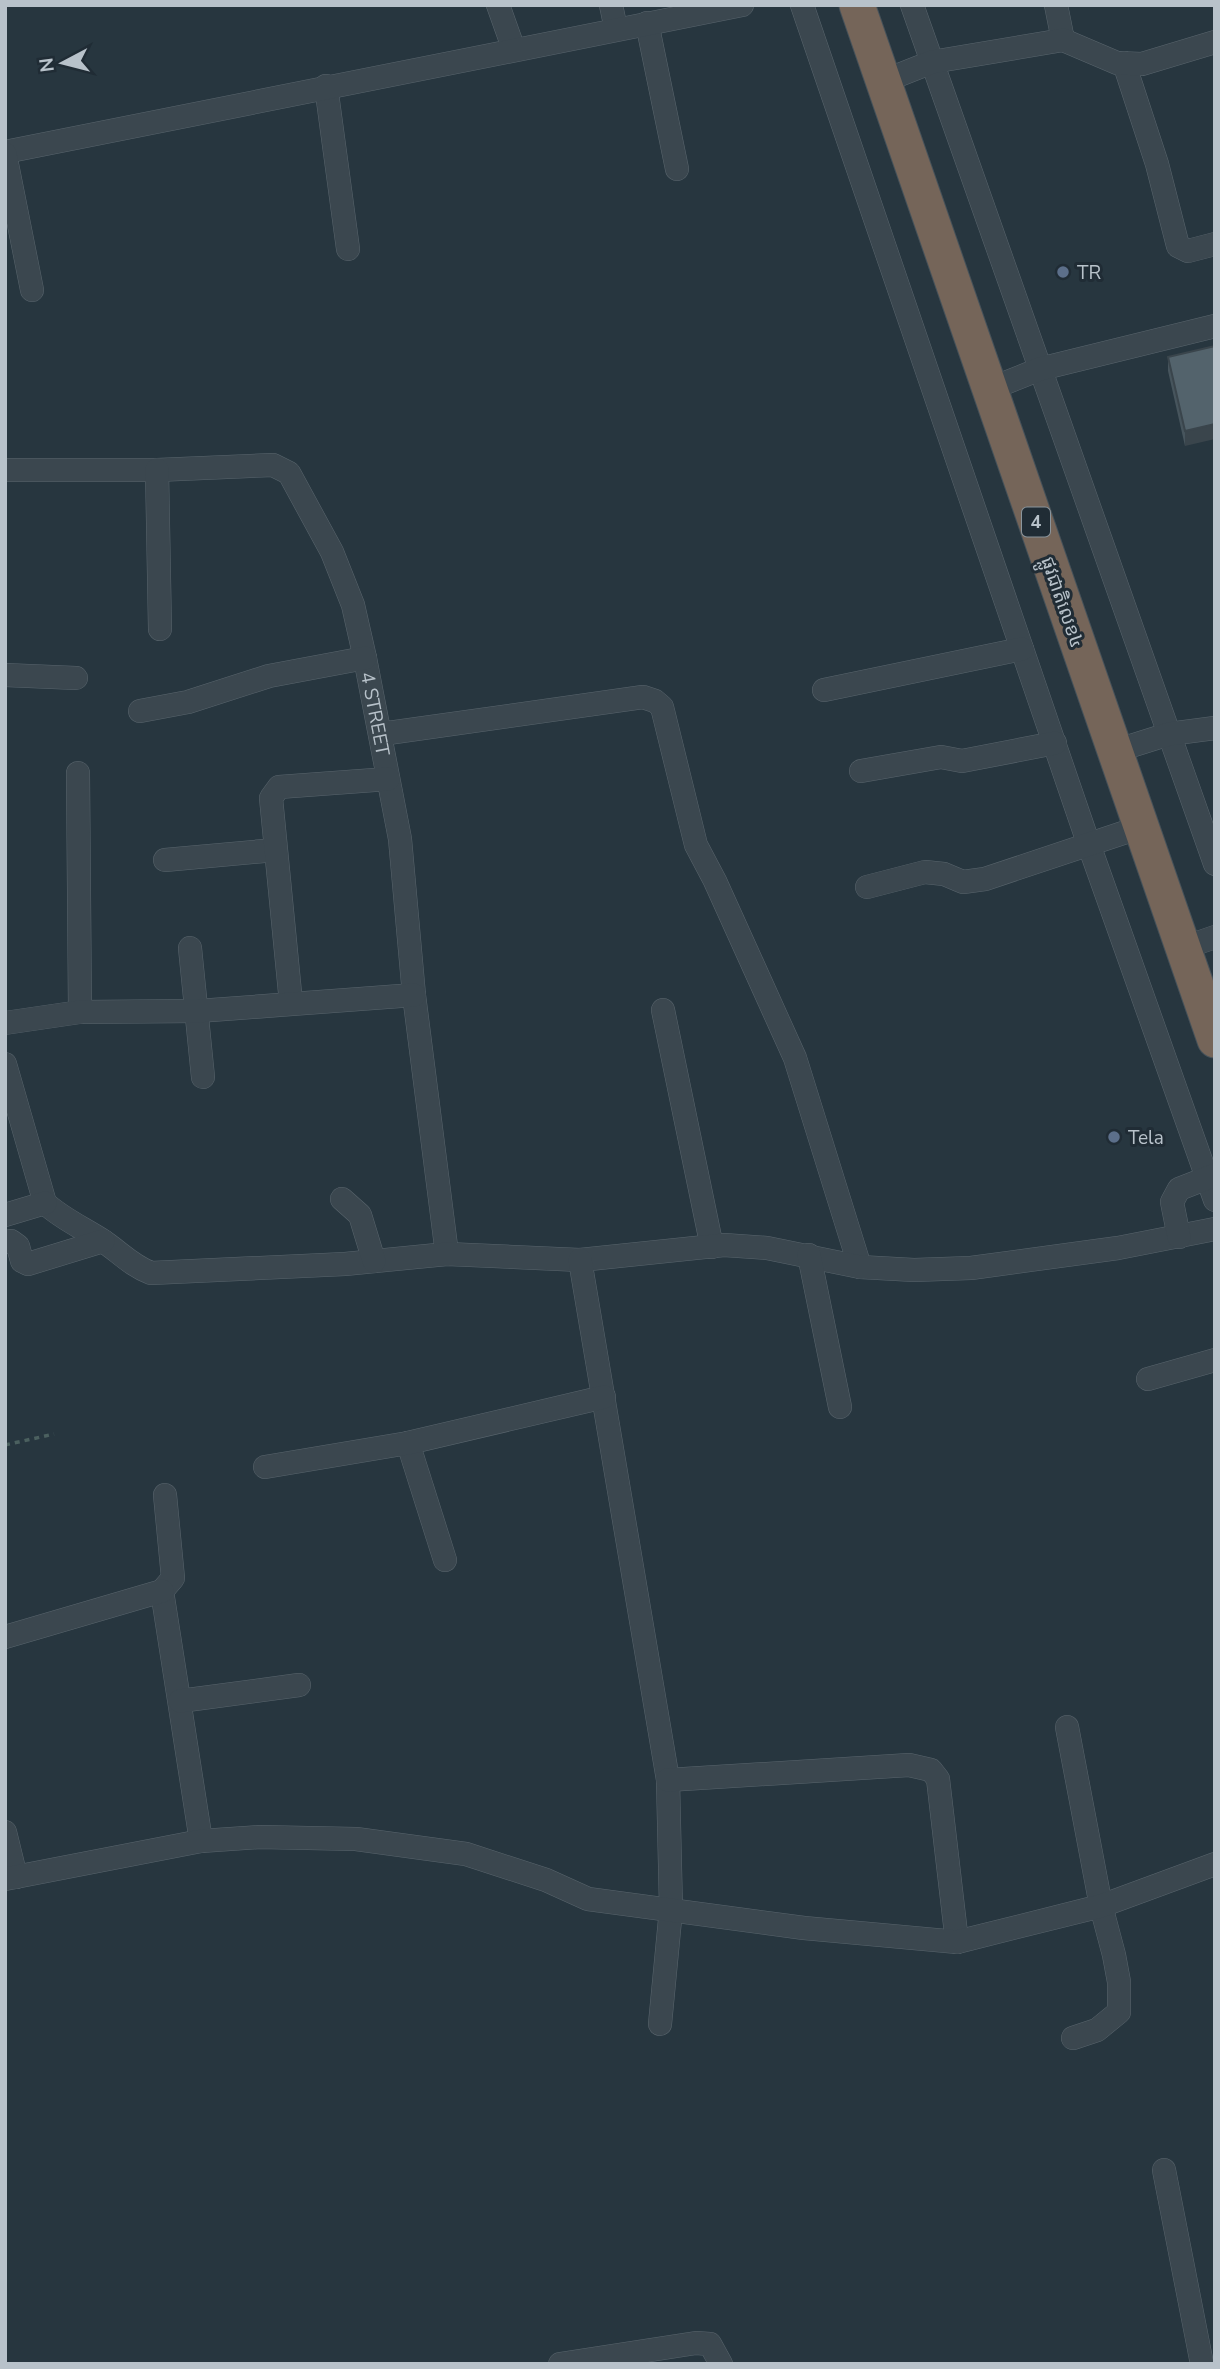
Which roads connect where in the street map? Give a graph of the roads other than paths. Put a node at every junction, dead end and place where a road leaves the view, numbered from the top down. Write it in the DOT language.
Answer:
graph roads {
  1 [pos="498,5"];
  2 [pos="611,5"];
  3 [pos="742,5"];
  4 [pos="802,5"];
  5 [pos="858,5"];
  6 [pos="912,5"];
  7 [pos="1056,5"];
  8 [pos="647,23"];
  9 [pos="616,29"];
  10 [pos="1063,40"];
  11 [pos="1215,43"];
  12 [pos="514,50"];
  13 [pos="932,62"];
  14 [pos="1124,63"];
  15 [pos="884,81"];
  16 [pos="326,86"];
  17 [pos="5,153"];
  18 [pos="677,169"];
  19 [pos="1215,244"];
  20 [pos="348,249"];
  21 [pos="32,290"];
  22 [pos="1215,326"];
  23 [pos="1040,369"];
  24 [pos="990,389"];
  25 [pos="5,470"];
  26 [pos="157,470"];
  27 [pos="160,629"];
  28 [pos="1022,649"];
  29 [pos="365,658"];
  30 [pos="5,675"];
  31 [pos="76,678"];
  32 [pos="824,690"];
  33 [pos="140,711"];
  34 [pos="1215,728"];
  35 [pos="381,734"];
  36 [pos="1169,734"];
  37 [pos="1055,743"];
  38 [pos="1115,751"];
  39 [pos="861,771"];
  40 [pos="78,773"];
  41 [pos="388,779"];
  42 [pos="1141,827"];
  43 [pos="1089,845"];
  44 [pos="275,850"];
  45 [pos="165,860"];
  46 [pos="1215,864"];
  47 [pos="867,887"];
  48 [pos="1199,942"];
  49 [pos="190,948"];
  50 [pos="414,995"];
  51 [pos="291,1003"];
  52 [pos="663,1010"];
  53 [pos="198,1011"];
  54 [pos="80,1012"];
  55 [pos="5,1023"];
  56 [pos="1215,1040"];
  57 [pos="5,1064"];
  58 [pos="203,1077"];
  59 [pos="1211,1176"];
  60 [pos="342,1199"];
  61 [pos="1215,1199"];
  62 [pos="45,1203"];
  63 [pos="5,1215"];
  64 [pos="1215,1229"];
  65 [pos="1179,1237"];
  66 [pos="103,1241"];
  67 [pos="5,1242"];
  68 [pos="712,1247"];
  69 [pos="447,1254"];
  70 [pos="809,1255"];
  71 [pos="580,1260"];
  72 [pos="373,1261"];
  73 [pos="860,1267"];
  74 [pos="1215,1360"];
  75 [pos="1148,1379"];
  76 [pos="604,1397"];
  77 [pos="840,1407"];
  78 [pos="408,1443"];
  79 [pos="265,1467"];
  80 [pos="165,1494"];
  81 [pos="445,1560"];
  82 [pos="162,1591"];
  83 [pos="5,1637"];
  84 [pos="299,1685"];
  85 [pos="180,1701"];
  86 [pos="1067,1727"];
  87 [pos="668,1780"];
  88 [pos="5,1832"];
  89 [pos="201,1841"];
  90 [pos="1215,1864"];
  91 [pos="11,1878"];
  92 [pos="1101,1906"];
  93 [pos="671,1909"];
  94 [pos="957,1942"];
  95 [pos="660,2024"];
  96 [pos="1073,2038"];
  97 [pos="1164,2170"];
  98 [pos="560,2364"];
  99 [pos="722,2364"];
  100 [pos="1202,2364"];
  1 -- 12 [label="street"];
  2 -- 9 [label="street"];
  3 -- 8 [label="street"];
  4 -- 28 [label="street"];
  5 -- 15 [label="highway, ផ្លូវជាតិលេខ៤ / 4"];
  6 -- 13 [label="street"];
  7 -- 10 [label="street"];
  8 -- 9 [label="street"];
  8 -- 18 [label="street"];
  9 -- 12 [label="street"];
  10 -- 13 [label="street"];
  10 -- 14 [label="street"];
  11 -- 14 [label="street"];
  12 -- 16 [label="street"];
  13 -- 15 [label="street"];
  13 -- 23 [label="street"];
  14 -- 19 [label="street"];
  15 -- 24 [label="highway, ផ្លូវជាតិលេខ៤ / 4"];
  16 -- 17 [label="street"];
  16 -- 20 [label="street"];
  17 -- 21 [label="street"];
  22 -- 23 [label="street"];
  23 -- 24 [label="street"];
  23 -- 36 [label="street"];
  24 -- 38 [label="highway, ផ្លូវជាតិលេខ៤ / 4"];
  25 -- 26 [label="street, 4 STREET"];
  26 -- 27 [label="street"];
  26 -- 29 [label="street, 4 STREET"];
  28 -- 32 [label="street"];
  28 -- 37 [label="street"];
  29 -- 33 [label="street"];
  29 -- 35 [label="street, 4 STREET"];
  30 -- 31 [label="street"];
  34 -- 36 [label="street"];
  35 -- 41 [label="street, 4 STREET"];
  35 -- 73 [label="street"];
  36 -- 38 [label="street"];
  36 -- 46 [label="street"];
  37 -- 39 [label="street"];
  37 -- 43 [label="street"];
  38 -- 42 [label="highway, ផ្លូវជាតិលេខ៤ / 4"];
  40 -- 54 [label="street"];
  41 -- 44 [label="street"];
  41 -- 50 [label="street, 4 STREET"];
  42 -- 43 [label="street"];
  42 -- 48 [label="highway, ផ្លូវជាតិលេខ៤ / 4"];
  43 -- 47 [label="street"];
  43 -- 59 [label="street"];
  44 -- 45 [label="street"];
  44 -- 51 [label="street"];
  48 -- 56 [label="highway, ផ្លូវជាតិលេខ៤ / 4"];
  49 -- 53 [label="street"];
  50 -- 51 [label="street"];
  50 -- 69 [label="street, 4 STREET"];
  51 -- 53 [label="street"];
  52 -- 68 [label="street"];
  53 -- 54 [label="street"];
  53 -- 58 [label="street"];
  54 -- 55 [label="street"];
  57 -- 62 [label="street"];
  59 -- 61 [label="street"];
  59 -- 65 [label="street"];
  60 -- 72 [label="street"];
  62 -- 63 [label="street"];
  62 -- 66 [label="street"];
  64 -- 65 [label="street"];
  65 -- 73 [label="street"];
  66 -- 67 [label="street"];
  66 -- 72 [label="street"];
  68 -- 70 [label="street"];
  68 -- 71 [label="street"];
  69 -- 71 [label="street"];
  69 -- 72 [label="street"];
  70 -- 73 [label="street"];
  70 -- 77 [label="street"];
  71 -- 76 [label="street"];
  74 -- 75 [label="street"];
  76 -- 78 [label="street"];
  76 -- 87 [label="street"];
  78 -- 79 [label="street"];
  78 -- 81 [label="street"];
  80 -- 82 [label="street"];
  82 -- 83 [label="street"];
  82 -- 85 [label="street"];
  84 -- 85 [label="street"];
  85 -- 89 [label="street"];
  86 -- 92 [label="street"];
  87 -- 93 [label="street"];
  87 -- 94 [label="street"];
  88 -- 91 [label="street"];
  89 -- 91 [label="street"];
  89 -- 93 [label="street"];
  90 -- 92 [label="street"];
  92 -- 94 [label="street"];
  92 -- 96 [label="street"];
  93 -- 94 [label="street"];
  93 -- 95 [label="street"];
  97 -- 100 [label="street"];
  98 -- 99 [label="street"];
}
